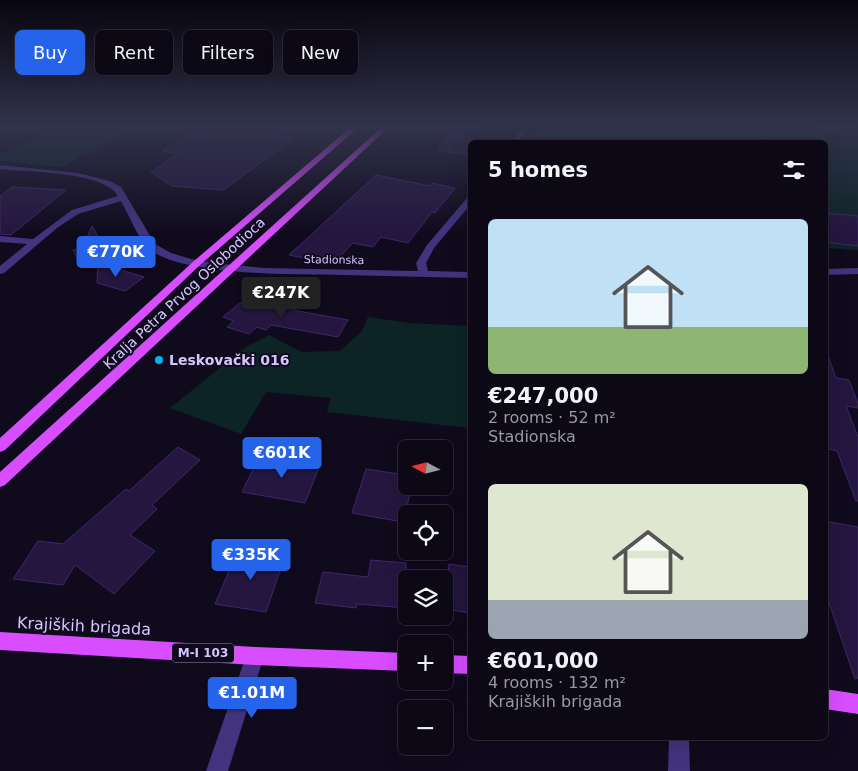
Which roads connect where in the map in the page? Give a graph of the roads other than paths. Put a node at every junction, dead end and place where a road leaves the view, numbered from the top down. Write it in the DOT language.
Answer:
graph roads {
  1 [pos="315,162"];
  2 [pos="348,162"];
  3 [pos="0,167"];
  4 [pos="122,198"];
  5 [pos="468,202"];
  6 [pos="0,239"];
  7 [pos="34,242"];
  8 [pos="197,263"];
  9 [pos="233,268"];
  10 [pos="0,271"];
  11 [pos="858,271"];
  12 [pos="828,272"];
  13 [pos="424,274"];
  14 [pos="468,274"];
  15 [pos="2,444"];
  16 [pos="0,481"];
  17 [pos="0,641"];
  18 [pos="255,656"];
  19 [pos="398,662"];
  20 [pos="453,664"];
  21 [pos="468,665"];
  22 [pos="828,699"];
  23 [pos="858,704"];
  24 [pos="679,740"];
  25 [pos="217,771"];
  26 [pos="679,771"];
  1 -- 8 [label="main road, Kralja Petra Prvog Oslobodioca"];
  2 -- 9 [label="main road, Kralja Petra Prvog Oslobodioca"];
  3 -- 4 [label="street, Stadionska"];
  4 -- 7 [label="street"];
  4 -- 8 [label="street, Stadionska"];
  5 -- 13 [label="street"];
  6 -- 7 [label="street"];
  7 -- 10 [label="street"];
  8 -- 9 [label="street, Stadionska"];
  8 -- 15 [label="main road, Kralja Petra Prvog Oslobodioca"];
  9 -- 13 [label="street, Stadionska"];
  9 -- 16 [label="main road, Kralja Petra Prvog Oslobodioca"];
  11 -- 12 [label="street"];
  13 -- 14 [label="street, Stadionska"];
  17 -- 18 [label="main road, Krajiških brigada / M-I 103"];
  18 -- 19 [label="main road, Krajiških brigada / M-I 103"];
  18 -- 25 [label="street"];
  20 -- 21 [label="main road"];
  22 -- 23 [label="main road"];
  24 -- 26 [label="street"];
}
